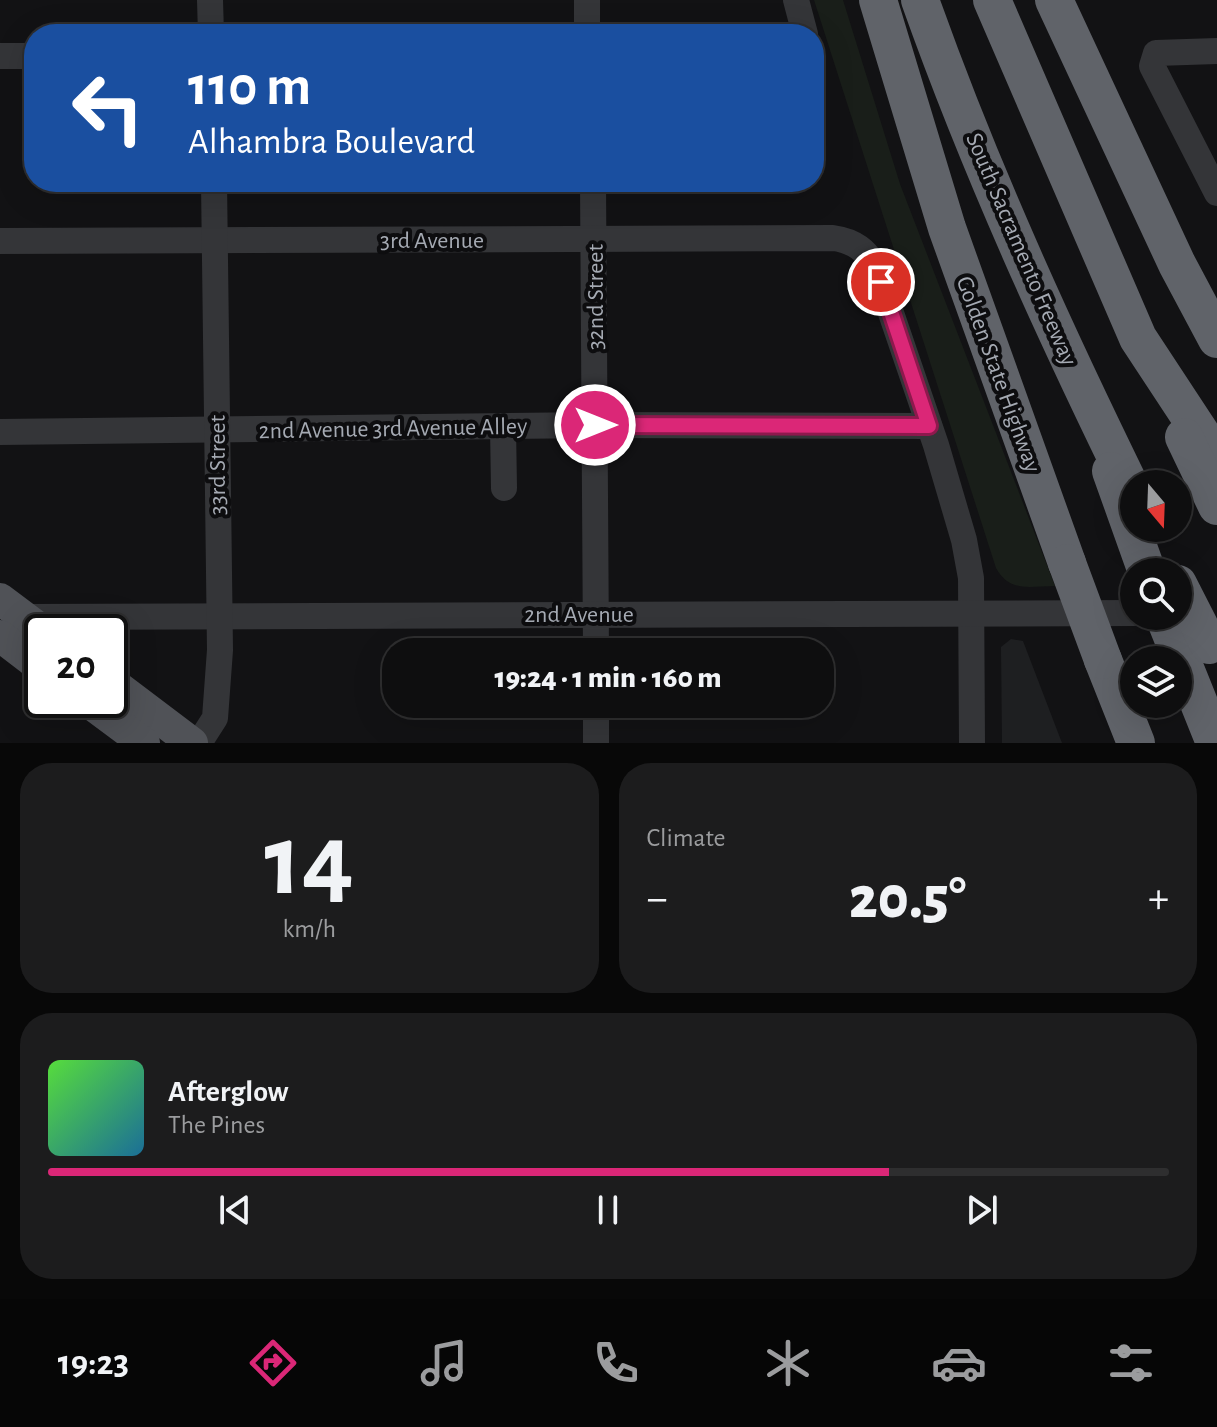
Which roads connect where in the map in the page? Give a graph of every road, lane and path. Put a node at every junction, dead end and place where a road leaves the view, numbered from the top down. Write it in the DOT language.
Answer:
graph roads {
  1 [pos="210,0"];
  2 [pos="587,0"];
  3 [pos="796,0"];
  4 [pos="878,0"];
  5 [pos="920,0"];
  6 [pos="992,0"];
  7 [pos="1054,0"];
  8 [pos="211,24"];
  9 [pos="587,24"];
  10 [pos="802,24"];
  11 [pos="1217,51"];
  12 [pos="0,56"];
  13 [pos="24,56"];
  14 [pos="214,192"];
  15 [pos="593,192"];
  16 [pos="1217,193"];
  17 [pos="594,239"];
  18 [pos="0,241"];
  19 [pos="215,241"];
  20 [pos="1138,338"];
  21 [pos="1217,339"];
  22 [pos="1078,378"];
  23 [pos="595,425"];
  24 [pos="929,426"];
  25 [pos="503,427"];
  26 [pos="217,430"];
  27 [pos="0,432"];
  28 [pos="1217,458"];
  29 [pos="1122,470"];
  30 [pos="504,488"];
  31 [pos="1217,506"];
  32 [pos="1142,558"];
  33 [pos="972,613"];
  34 [pos="1120,613"];
  35 [pos="596,614"];
  36 [pos="218,616"];
  37 [pos="17,621"];
  38 [pos="1193,631"];
  39 [pos="596,638"];
  40 [pos="128,695"];
  41 [pos="110,718"];
  42 [pos="596,718"];
  43 [pos="144,743"];
  44 [pos="192,743"];
  45 [pos="199,743"];
  46 [pos="596,743"];
  47 [pos="972,743"];
  48 [pos="1136,743"];
  49 [pos="1215,743"];
  1 -- 8 [label="street"];
  2 -- 9 [label="street"];
  3 -- 10 [label="street"];
  4 -- 48 [label="highway, Golden State Highway, bridge"];
  5 -- 22 [label="highway, South Sacramento Freeway"];
  6 -- 20 [label="highway"];
  7 -- 21 [label="highway"];
  11 -- 16 [label="street"];
  12 -- 13 [label="street"];
  14 -- 19 [label="street, 33rd Street"];
  15 -- 17 [label="street, 32nd Street"];
  17 -- 19 [label="street, 3rd Avenue"];
  17 -- 23 [label="street, 32nd Street"];
  17 -- 24 [label="street, 3rd Avenue"];
  18 -- 19 [label="street, 3rd Avenue"];
  19 -- 26 [label="street, 33rd Street"];
  20 -- 28 [label="highway"];
  20 -- 31 [label="highway"];
  22 -- 29 [label="highway, South Sacramento Freeway"];
  22 -- 32 [label="highway"];
  23 -- 24 [label="street, 2nd Avenue 3rd Avenue Alley"];
  23 -- 25 [label="street, 2nd Avenue 3rd Avenue Alley"];
  23 -- 35 [label="street, 32nd Street"];
  24 -- 33 [label="street"];
  25 -- 26 [label="street, 2nd Avenue 3rd Avenue Alley"];
  25 -- 30 [label="street"];
  26 -- 27 [label="street, 2nd Avenue 3rd Avenue Alley"];
  26 -- 36 [label="street, 33rd Street"];
  33 -- 34 [label="street, 2nd Avenue"];
  33 -- 35 [label="street, 2nd Avenue"];
  33 -- 47 [label="street"];
  35 -- 36 [label="street, 2nd Avenue"];
  35 -- 39 [label="street, 32nd Street"];
  36 -- 37 [label="street, 2nd Avenue"];
  36 -- 45 [label="street, 33rd Street"];
  38 -- 49 [label="highway"];
  40 -- 44 [label="main road"];
  41 -- 43 [label="main road"];
  42 -- 46 [label="street"];
}
